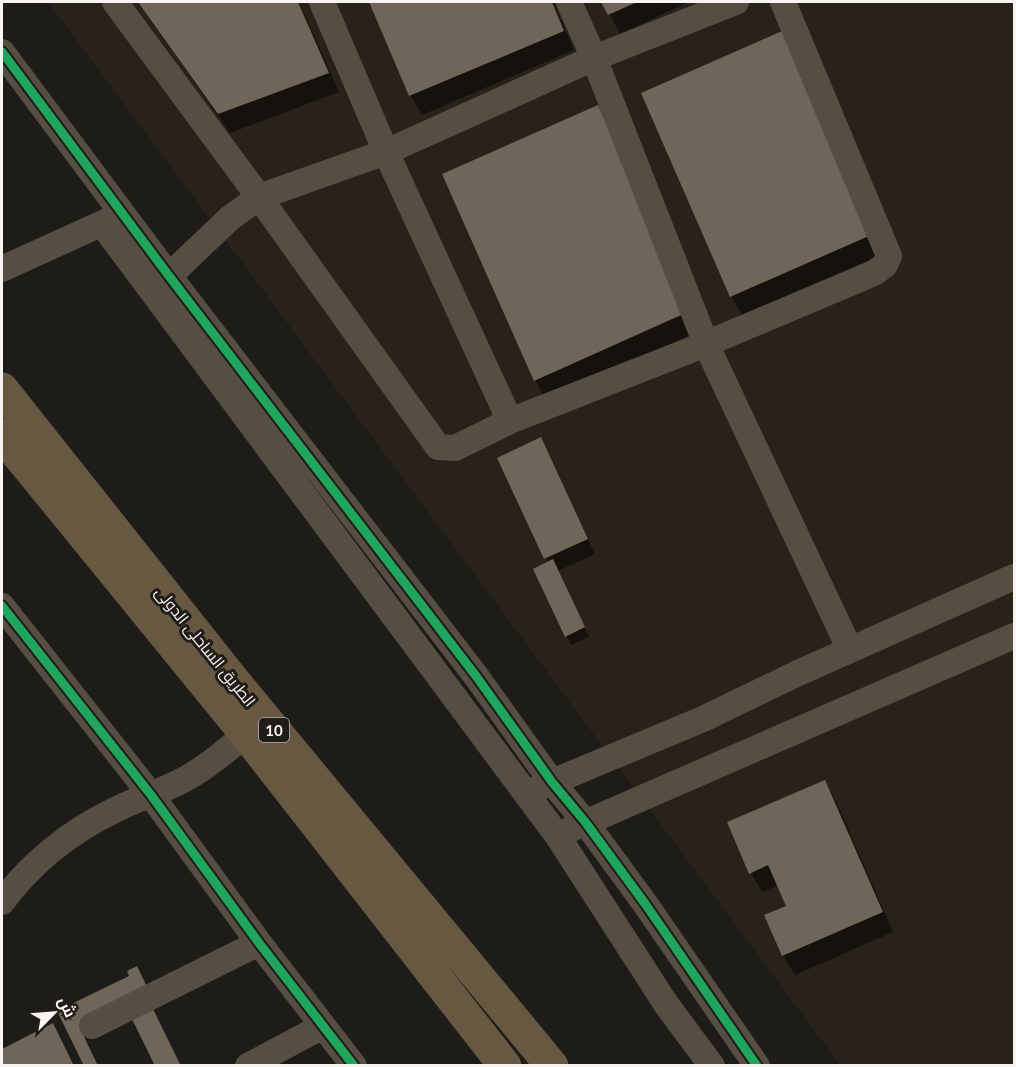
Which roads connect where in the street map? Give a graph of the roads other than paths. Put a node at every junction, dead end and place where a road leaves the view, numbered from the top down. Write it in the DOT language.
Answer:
graph roads {
  1 [pos="115,2"];
  2 [pos="322,2"];
  3 [pos="569,2"];
  4 [pos="736,2"];
  5 [pos="783,2"];
  6 [pos="2,52"];
  7 [pos="594,58"];
  8 [pos="386,152"];
  9 [pos="259,197"];
  10 [pos="112,219"];
  11 [pos="2,269"];
  12 [pos="169,276"];
  13 [pos="706,344"];
  14 [pos="2,389"];
  15 [pos="510,421"];
  16 [pos="2,435"];
  17 [pos="1014,577"];
  18 [pos="2,606"];
  19 [pos="1014,636"];
  20 [pos="850,650"];
  21 [pos="246,734"];
  22 [pos="552,782"];
  23 [pos="524,794"];
  24 [pos="151,795"];
  25 [pos="586,823"];
  26 [pos="557,835"];
  27 [pos="2,900"];
  28 [pos="259,944"];
  29 [pos="92,1026"];
  30 [pos="323,1026"];
  31 [pos="248,1065"];
  32 [pos="354,1065"];
  33 [pos="506,1065"];
  34 [pos="552,1065"];
  35 [pos="712,1065"];
  36 [pos="757,1065"];
  1 -- 9 [label="street"];
  2 -- 8 [label="street"];
  3 -- 7 [label="street"];
  4 -- 7 [label="street"];
  5 -- 13 [label="street"];
  6 -- 10 [label="street"];
  7 -- 8 [label="street"];
  7 -- 13 [label="street"];
  8 -- 9 [label="street"];
  8 -- 15 [label="street"];
  9 -- 12 [label="street"];
  9 -- 15 [label="street"];
  10 -- 11 [label="street"];
  10 -- 12 [label="street"];
  10 -- 23 [label="street"];
  12 -- 22 [label="street"];
  13 -- 15 [label="street"];
  13 -- 20 [label="street"];
  14 -- 34 [label="highway, الطريق الساحلى الدولى / 10"];
  16 -- 21 [label="highway, الطريق الساحلى الدولى / 10"];
  17 -- 20 [label="street"];
  18 -- 24 [label="street"];
  19 -- 25 [label="street"];
  20 -- 22 [label="street"];
  21 -- 24 [label="street"];
  21 -- 33 [label="highway, الطريق الساحلى الدولى / 10"];
  22 -- 23 [label="street"];
  22 -- 25 [label="street"];
  23 -- 26 [label="street"];
  24 -- 27 [label="street"];
  24 -- 28 [label="street"];
  25 -- 26 [label="street"];
  25 -- 36 [label="street"];
  26 -- 35 [label="street"];
  28 -- 29 [label="street"];
  28 -- 30 [label="street"];
  30 -- 31 [label="street"];
  30 -- 32 [label="street"];
}
